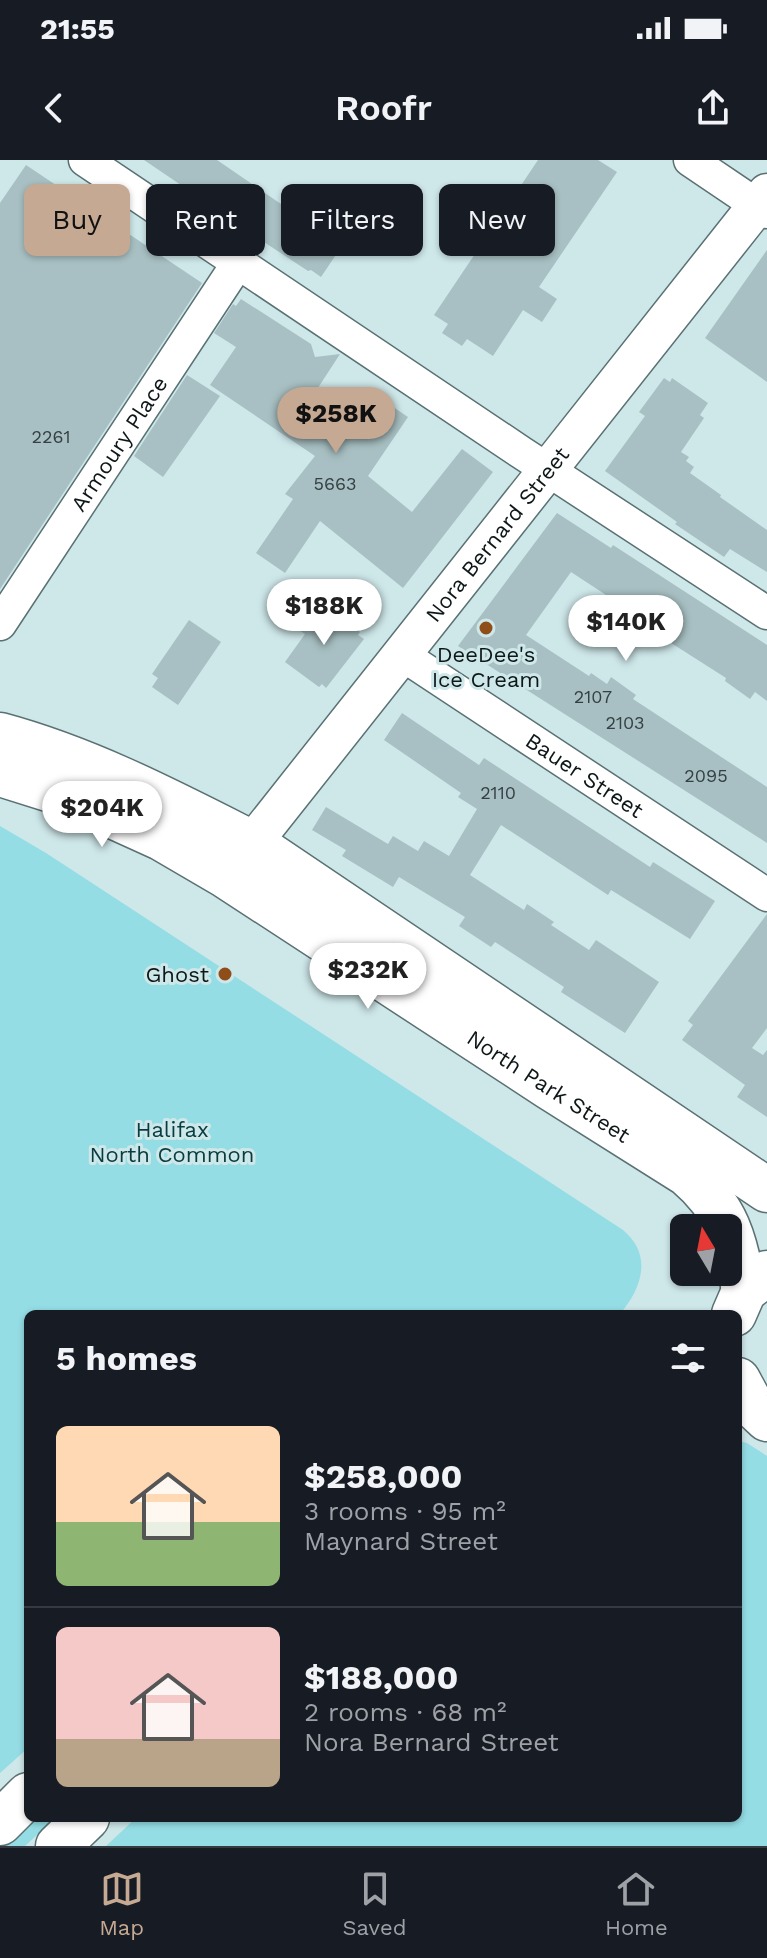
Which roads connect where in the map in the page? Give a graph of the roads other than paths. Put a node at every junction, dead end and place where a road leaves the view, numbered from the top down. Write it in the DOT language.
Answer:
graph roads {
  1 [pos="85,160"];
  2 [pos="690,160"];
  3 [pos="764,204"];
  4 [pos="238,263"];
  5 [pos="547,469"];
  6 [pos="767,613"];
  7 [pos="0,624"];
  8 [pos="401,654"];
  9 [pos="0,735"];
  10 [pos="0,774"];
  11 [pos="239,860"];
  12 [pos="767,895"];
  13 [pos="767,1190"];
  14 [pos="742,1299"];
  15 [pos="742,1387"];
  16 [pos="742,1413"];
  17 [pos="767,1420"];
  18 [pos="24,1799"];
  19 [pos="83,1822"];
  20 [pos="0,1823"];
  21 [pos="58,1846"];
  1 -- 4 [label="street"];
  2 -- 3 [label="street"];
  3 -- 5 [label="street, Nora Bernard Street"];
  4 -- 5 [label="street"];
  4 -- 7 [label="street, Armoury Place"];
  5 -- 6 [label="street"];
  5 -- 8 [label="street, Nora Bernard Street"];
  8 -- 11 [label="street, Nora Bernard Street"];
  8 -- 12 [label="street, Bauer Street"];
  9 -- 11 [label="main road, North Park Street"];
  10 -- 11 [label="main road, North Park Street"];
  11 -- 13 [label="main road, North Park Street"];
  11 -- 14 [label="main road, North Park Street"];
  15 -- 17 [label="main road"];
  16 -- 17 [label="main road"];
  18 -- 20 [label="main road"];
  19 -- 21 [label="main road"];
}
